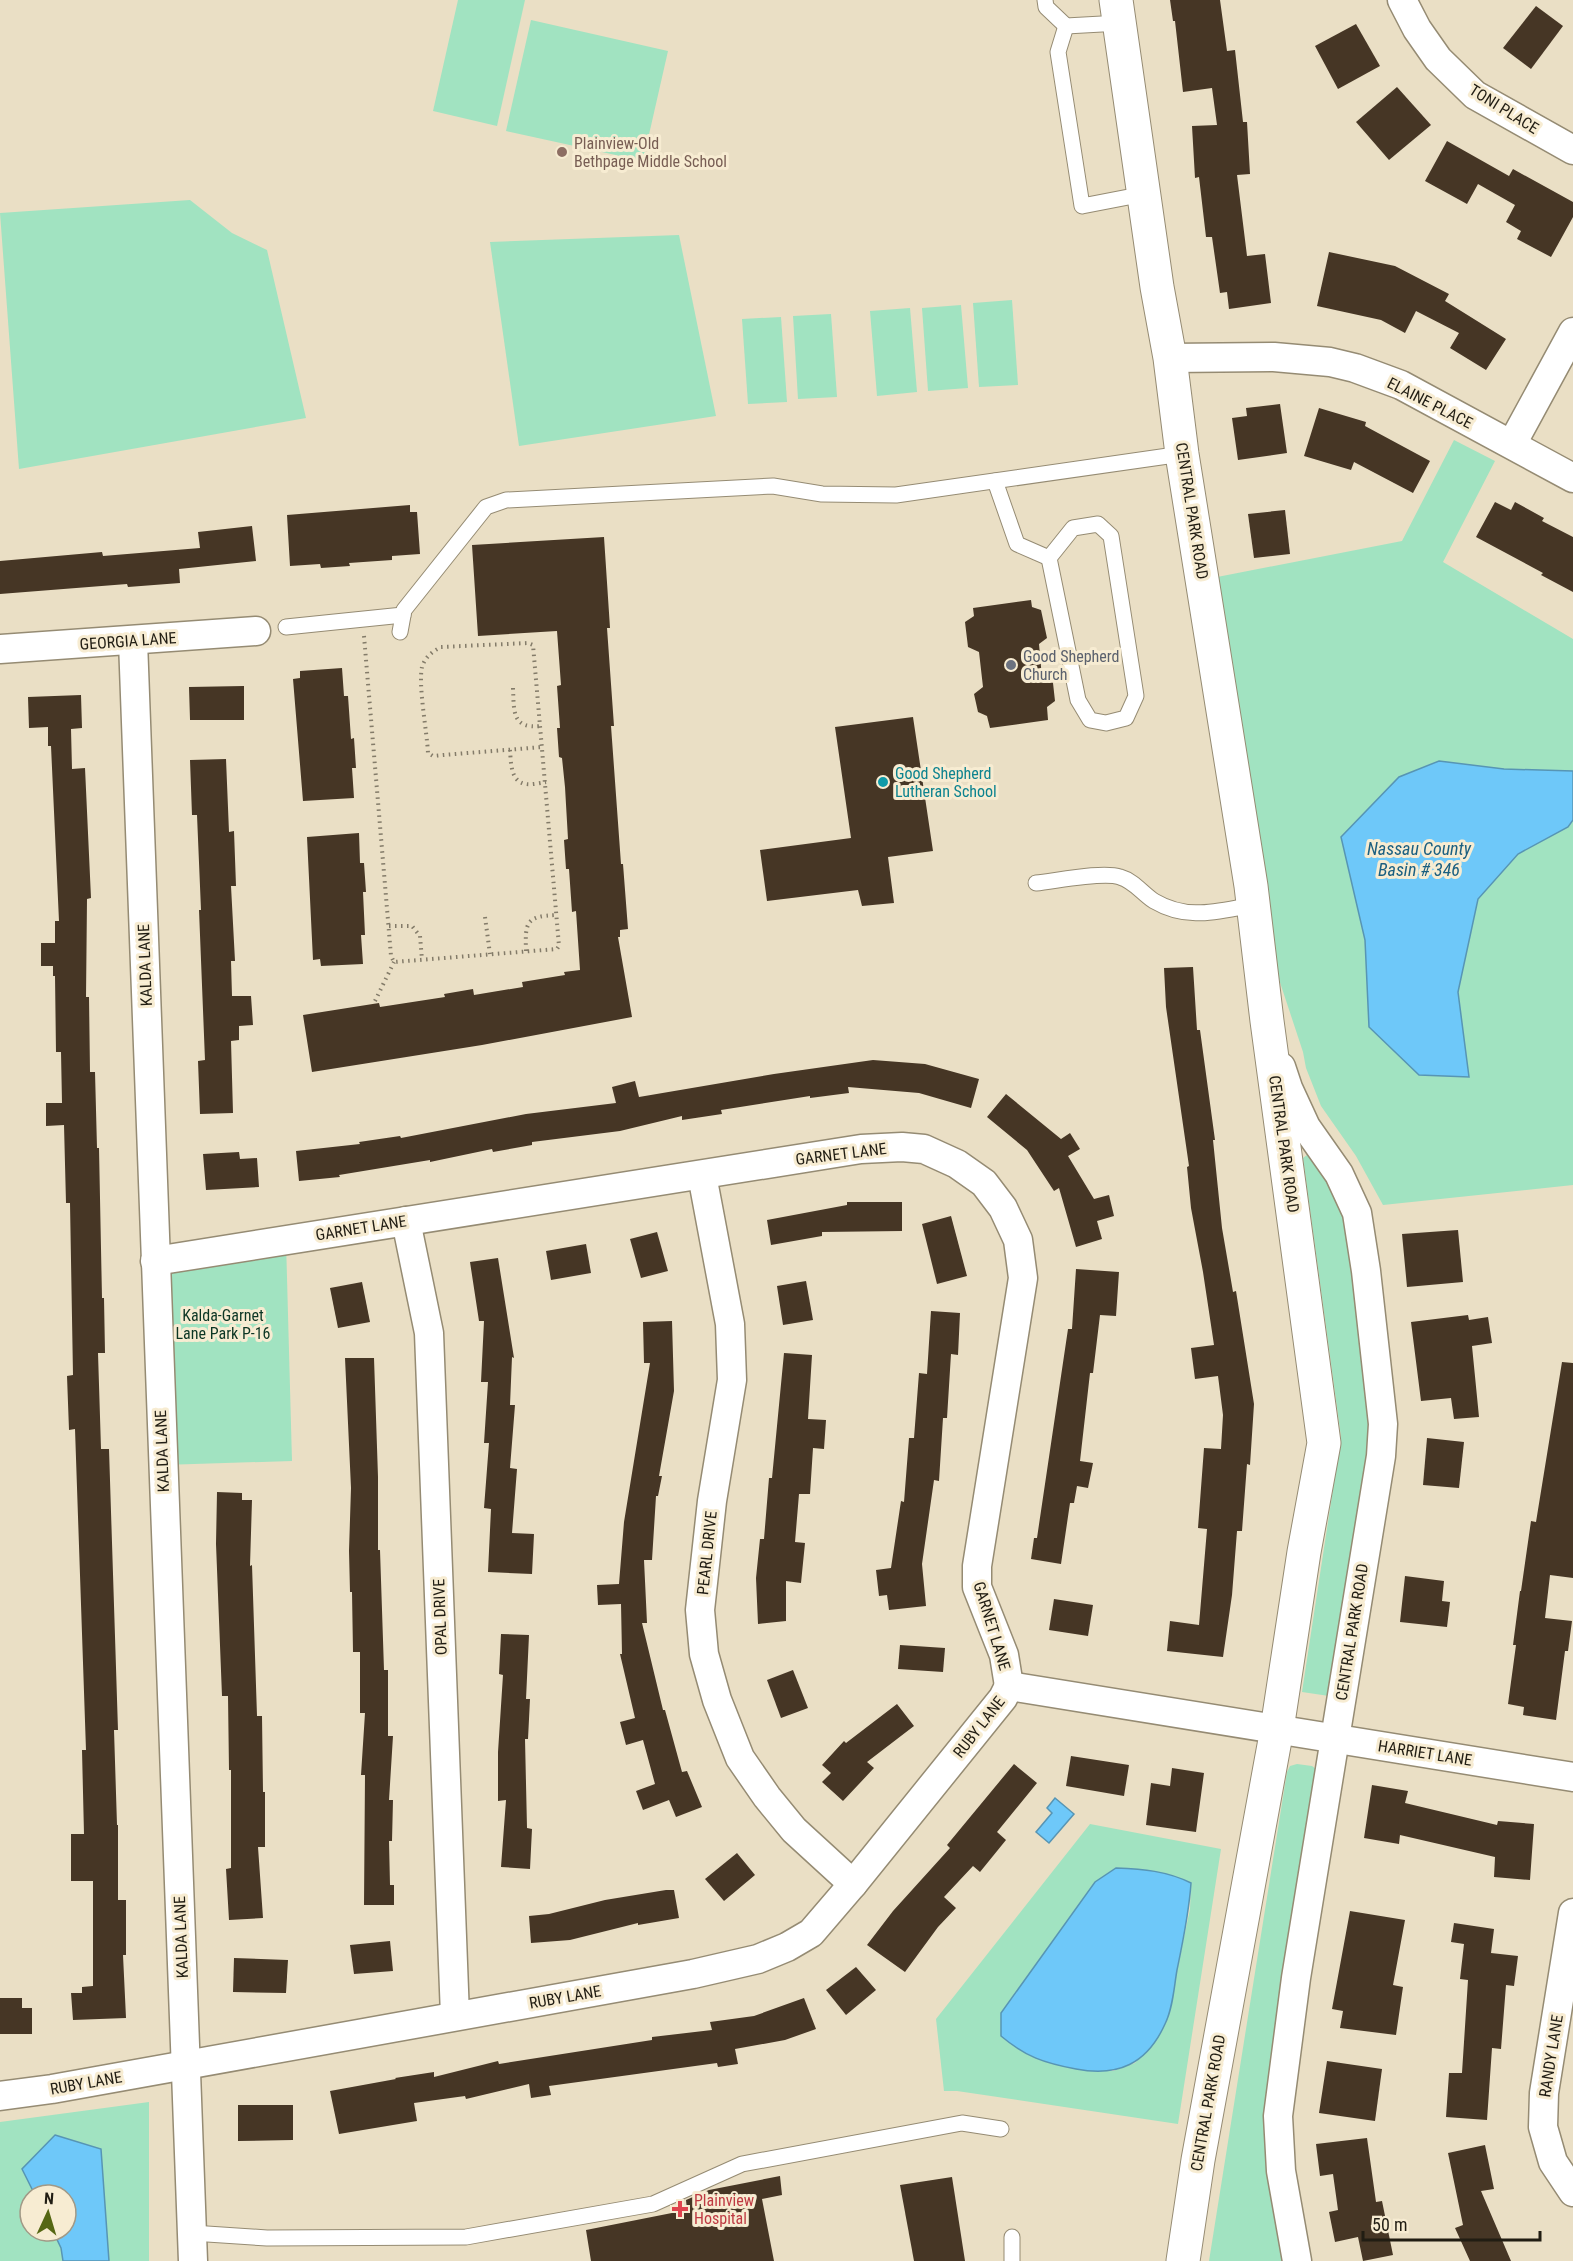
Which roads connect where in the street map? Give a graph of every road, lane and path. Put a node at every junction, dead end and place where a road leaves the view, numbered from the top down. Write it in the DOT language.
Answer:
graph roads {
  1 [pos="1045,0"];
  2 [pos="1402,0"];
  3 [pos="1118,12"];
  4 [pos="1066,26"];
  5 [pos="1573,150"];
  6 [pos="1144,194"];
  7 [pos="1573,332"];
  8 [pos="1170,358"];
  9 [pos="1512,444"];
  10 [pos="1182,454"];
  11 [pos="1573,478"];
  12 [pos="995,481"];
  13 [pos="1049,558"];
  14 [pos="404,615"];
  15 [pos="286,627"];
  16 [pos="256,631"];
  17 [pos="363,632"];
  18 [pos="400,632"];
  19 [pos="133,641"];
  20 [pos="0,649"];
  21 [pos="513,688"];
  22 [pos="541,726"];
  23 [pos="543,747"];
  24 [pos="510,750"];
  25 [pos="546,782"];
  26 [pos="1036,883"];
  27 [pos="1253,905"];
  28 [pos="557,915"];
  29 [pos="485,917"];
  30 [pos="389,926"];
  31 [pos="526,951"];
  32 [pos="490,954"];
  33 [pos="422,960"];
  34 [pos="393,962"];
  35 [pos="375,1001"];
  36 [pos="1267,1021"];
  37 [pos="702,1175"];
  38 [pos="406,1221"];
  39 [pos="155,1261"];
  40 [pos="1009,1686"];
  41 [pos="1277,1729"];
  42 [pos="1334,1738"];
  43 [pos="1573,1777"];
  44 [pos="853,1884"];
  45 [pos="1573,1913"];
  46 [pos="1566,2008"];
  47 [pos="455,2016"];
  48 [pos="185,2065"];
  49 [pos="0,2096"];
  50 [pos="1002,2129"];
  51 [pos="1573,2192"];
  52 [pos="1012,2237"];
  53 [pos="192,2247"];
  54 [pos="1012,2261"];
  55 [pos="1183,2261"];
  56 [pos="1297,2261"];
  1 -- 4 [label="lane"];
  2 -- 5 [label="street, TONI PLACE"];
  3 -- 4 [label="lane"];
  3 -- 6 [label="street, CENTRAL PARK ROAD"];
  4 -- 6 [label="lane"];
  6 -- 8 [label="street, CENTRAL PARK ROAD"];
  7 -- 9 [label="street"];
  8 -- 9 [label="street, ELAINE PLACE"];
  8 -- 10 [label="street, CENTRAL PARK ROAD"];
  9 -- 11 [label="street, ELAINE PLACE"];
  10 -- 12 [label="lane"];
  10 -- 27 [label="street, CENTRAL PARK ROAD"];
  12 -- 13 [label="lane"];
  12 -- 14 [label="lane"];
  13 -- 13 [label="lane"];
  14 -- 15 [label="lane"];
  14 -- 18 [label="lane"];
  16 -- 19 [label="street, GEORGIA LANE"];
  17 -- 30 [label="path"];
  19 -- 20 [label="street, GEORGIA LANE"];
  19 -- 39 [label="street, KALDA LANE"];
  21 -- 22 [label="path"];
  22 -- 23 [label="path"];
  22 -- 24 [label="path"];
  23 -- 24 [label="path"];
  23 -- 25 [label="path"];
  24 -- 25 [label="path"];
  25 -- 28 [label="path"];
  26 -- 27 [label="lane"];
  27 -- 36 [label="street, CENTRAL PARK ROAD"];
  28 -- 31 [label="path"];
  28 -- 31 [label="path"];
  29 -- 32 [label="path"];
  30 -- 33 [label="path"];
  30 -- 34 [label="path"];
  31 -- 32 [label="path"];
  32 -- 33 [label="path"];
  33 -- 34 [label="path"];
  34 -- 35 [label="path"];
  36 -- 41 [label="street, CENTRAL PARK ROAD"];
  36 -- 42 [label="street, CENTRAL PARK ROAD"];
  37 -- 38 [label="street, GARNET LANE"];
  37 -- 40 [label="street, GARNET LANE"];
  37 -- 44 [label="street, PEARL DRIVE"];
  38 -- 39 [label="street, GARNET LANE"];
  38 -- 47 [label="street, OPAL DRIVE"];
  39 -- 48 [label="street, KALDA LANE"];
  40 -- 41 [label="street, GARNET LANE"];
  40 -- 44 [label="street, RUBY LANE"];
  41 -- 42 [label="street, HARRIET LANE"];
  41 -- 55 [label="street, CENTRAL PARK ROAD"];
  42 -- 43 [label="street, HARRIET LANE"];
  42 -- 56 [label="street, CENTRAL PARK ROAD"];
  44 -- 47 [label="street, RUBY LANE"];
  45 -- 46 [label="street, RANDY LANE"];
  46 -- 51 [label="street, RANDY LANE"];
  47 -- 48 [label="street, RUBY LANE"];
  48 -- 49 [label="street, RUBY LANE"];
  48 -- 53 [label="street, KALDA LANE"];
  50 -- 53 [label="lane"];
  52 -- 54 [label="lane"];
}
